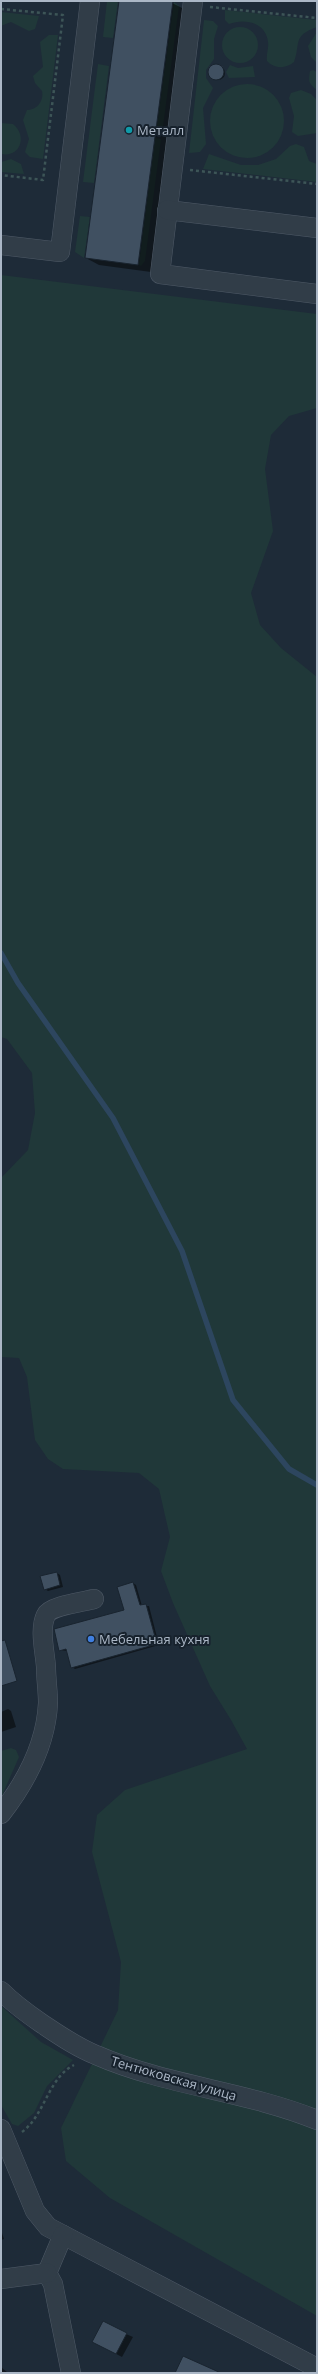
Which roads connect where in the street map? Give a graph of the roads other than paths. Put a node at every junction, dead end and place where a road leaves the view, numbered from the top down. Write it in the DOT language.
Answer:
graph roads {
  1 [pos="90,1"];
  2 [pos="198,4"];
  3 [pos="167,210"];
  4 [pos="317,228"];
  5 [pos="1,245"];
  6 [pos="317,294"];
  7 [pos="94,1599"];
  8 [pos="1,1814"];
  9 [pos="1,1991"];
  10 [pos="317,2120"];
  11 [pos="3,2137"];
  12 [pos="63,2235"];
  13 [pos="47,2273"];
  14 [pos="1,2279"];
  15 [pos="317,2368"];
  16 [pos="71,2373"];
  1 -- 5 [label="street"];
  2 -- 3 [label="street"];
  3 -- 4 [label="street"];
  3 -- 6 [label="street"];
  7 -- 8 [label="street"];
  9 -- 10 [label="street, Тентюковская улица"];
  11 -- 12 [label="street"];
  12 -- 13 [label="street"];
  12 -- 15 [label="street"];
  13 -- 14 [label="street"];
  13 -- 16 [label="street"];
}
